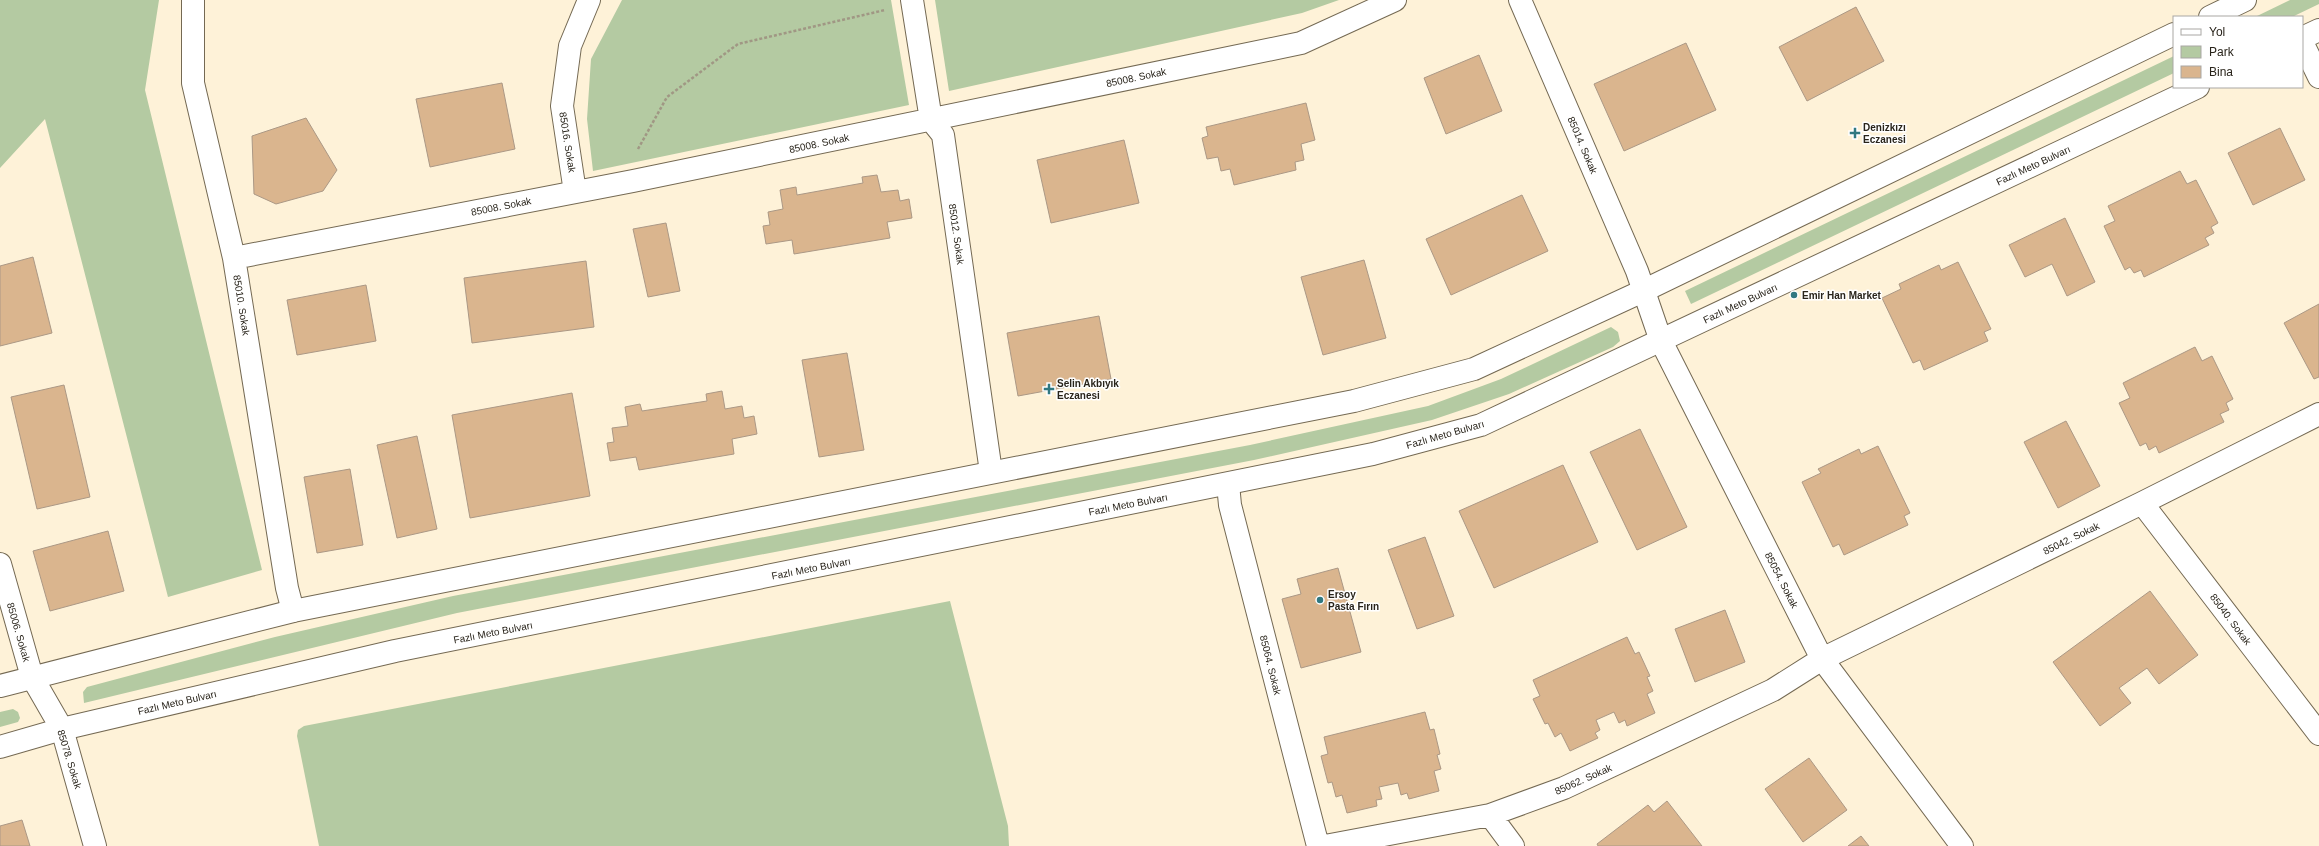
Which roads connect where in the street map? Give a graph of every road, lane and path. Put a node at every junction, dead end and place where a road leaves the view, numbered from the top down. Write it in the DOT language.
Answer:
graph roads {
  1 [pos="193,0"];
  2 [pos="589,0"];
  3 [pos="912,0"];
  4 [pos="1395,0"];
  5 [pos="1520,0"];
  6 [pos="2245,0"];
  7 [pos="891,8"];
  8 [pos="2212,16"];
  9 [pos="2319,30"];
  10 [pos="2173,34"];
  11 [pos="2303,38"];
  12 [pos="2303,44"];
  13 [pos="2319,77"];
  14 [pos="2196,88"];
  15 [pos="931,120"];
  16 [pos="638,150"];
  17 [pos="575,192"];
  18 [pos="234,258"];
  19 [pos="1645,290"];
  20 [pos="1661,341"];
  21 [pos="2319,414"];
  22 [pos="990,472"];
  23 [pos="1228,484"];
  24 [pos="2142,503"];
  25 [pos="0,564"];
  26 [pos="292,611"];
  27 [pos="1822,659"];
  28 [pos="32,676"];
  29 [pos="0,686"];
  30 [pos="62,729"];
  31 [pos="2319,734"];
  32 [pos="0,747"];
  33 [pos="1490,815"];
  34 [pos="95,846"];
  35 [pos="1318,846"];
  36 [pos="1325,846"];
  37 [pos="1513,846"];
  38 [pos="1962,846"];
  1 -- 18 [label="street, 85010. Sokak"];
  2 -- 17 [label="street, 85016. Sokak"];
  3 -- 15 [label="street, 85012. Sokak"];
  4 -- 15 [label="street, 85008. Sokak"];
  5 -- 19 [label="street, 85014. Sokak"];
  6 -- 8 [label="street"];
  7 -- 16 [label="path"];
  9 -- 11 [label="street"];
  10 -- 19 [label="street"];
  12 -- 13 [label="street"];
  14 -- 20 [label="street, Fazlı Meto Bulvarı"];
  15 -- 17 [label="street, 85008. Sokak"];
  15 -- 22 [label="street, 85012. Sokak"];
  17 -- 18 [label="street, 85008. Sokak"];
  18 -- 26 [label="street, 85010. Sokak"];
  19 -- 20 [label="street, 85054. Sokak"];
  19 -- 22 [label="street"];
  20 -- 23 [label="street, Fazlı Meto Bulvarı"];
  20 -- 27 [label="street, 85054. Sokak"];
  21 -- 24 [label="street, 85042. Sokak"];
  22 -- 26 [label="street"];
  23 -- 30 [label="street, Fazlı Meto Bulvarı"];
  23 -- 35 [label="street, 85064. Sokak"];
  24 -- 27 [label="street, 85042. Sokak"];
  24 -- 31 [label="street, 85040. Sokak"];
  25 -- 28 [label="street, 85006. Sokak"];
  26 -- 28 [label="street"];
  27 -- 33 [label="street, 85062. Sokak"];
  27 -- 38 [label="street, 85054. Sokak"];
  28 -- 29 [label="street"];
  28 -- 30 [label="street, 85078. Sokak"];
  30 -- 32 [label="street, Fazlı Meto Bulvarı"];
  30 -- 34 [label="street, 85078. Sokak"];
  33 -- 36 [label="street, 85062. Sokak"];
  33 -- 37 [label="street"];
}
